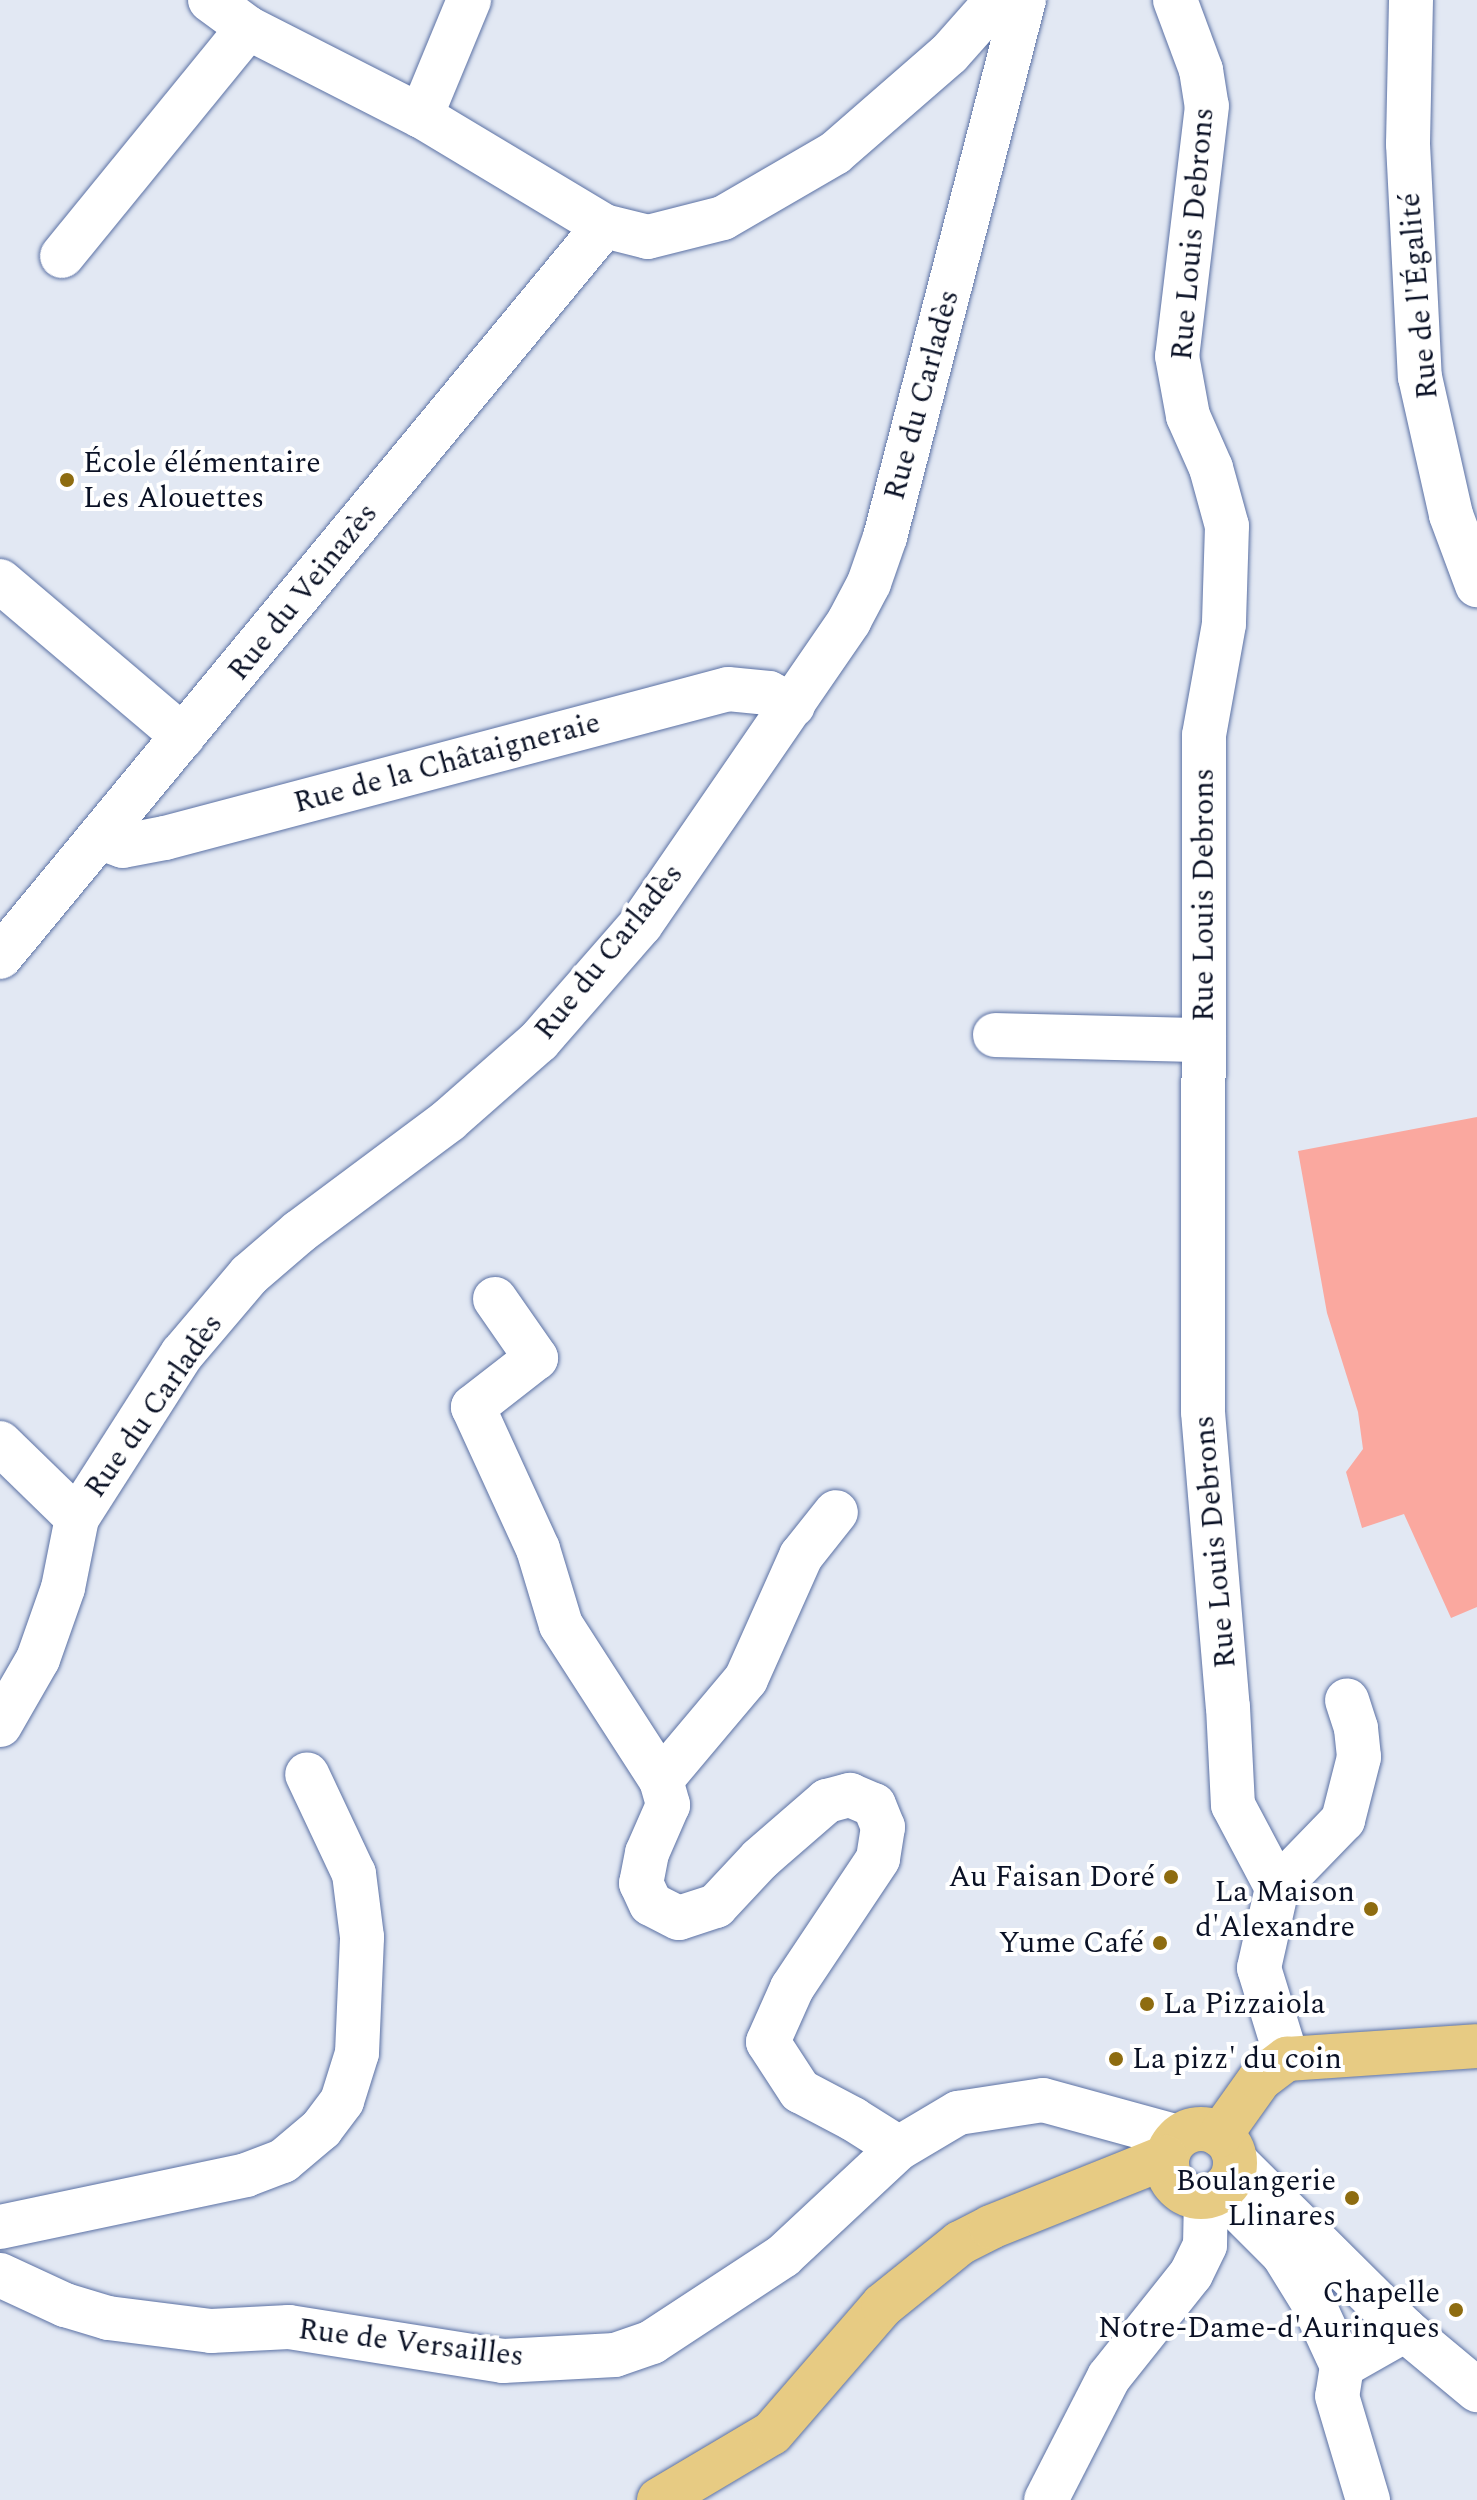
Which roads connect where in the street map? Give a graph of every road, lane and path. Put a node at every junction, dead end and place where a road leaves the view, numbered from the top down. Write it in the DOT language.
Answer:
graph roads {
  1 [pos="210,0"];
  2 [pos="469,0"];
  3 [pos="997,0"];
  4 [pos="1024,0"];
  5 [pos="1175,0"];
  6 [pos="1411,0"];
  7 [pos="248,28"];
  8 [pos="421,116"];
  9 [pos="604,226"];
  10 [pos="62,256"];
  11 [pos="1437,454"];
  12 [pos="1477,487"];
  13 [pos="0,581"];
  14 [pos="1477,585"];
  15 [pos="793,705"];
  16 [pos="183,736"];
  17 [pos="101,838"];
  18 [pos="0,957"];
  19 [pos="995,1035"];
  20 [pos="1204,1040"];
  21 [pos="495,1299"];
  22 [pos="0,1443"];
  23 [pos="836,1512"];
  24 [pos="77,1518"];
  25 [pos="1347,1700"];
  26 [pos="0,1725"];
  27 [pos="307,1774"];
  28 [pos="661,1780"];
  29 [pos="1240,1819"];
  30 [pos="1317,1847"];
  31 [pos="1277,1888"];
  32 [pos="1477,2046"];
  33 [pos="1287,2059"];
  34 [pos="899,2148"];
  35 [pos="1204,2163"];
  36 [pos="0,2227"];
  37 [pos="0,2275"];
  38 [pos="1417,2341"];
  39 [pos="1342,2366"];
  40 [pos="1477,2390"];
  41 [pos="659,2500"];
  42 [pos="1046,2500"];
  43 [pos="1368,2500"];
  1 -- 7 [label="street"];
  2 -- 8 [label="street"];
  3 -- 9 [label="street"];
  4 -- 15 [label="street, Rue du Carladès"];
  5 -- 20 [label="street, Rue Louis Debrons"];
  6 -- 11 [label="street, Rue de l'Égalité"];
  7 -- 8 [label="street"];
  7 -- 10 [label="street"];
  8 -- 9 [label="street"];
  9 -- 16 [label="street, Rue du Veinazès"];
  11 -- 12 [label="street"];
  11 -- 14 [label="street, Rue de l'Égalité"];
  13 -- 16 [label="street"];
  15 -- 17 [label="street, Rue de la Châtaigneraie"];
  15 -- 24 [label="street, Rue du Carladès"];
  16 -- 17 [label="street, Rue du Veinazès"];
  17 -- 18 [label="street, Rue du Veinazès"];
  19 -- 20 [label="street, Rue Louis Debrons"];
  20 -- 29 [label="street, Rue Louis Debrons"];
  21 -- 28 [label="street"];
  22 -- 24 [label="street"];
  23 -- 28 [label="street"];
  24 -- 26 [label="street, Rue du Carladès"];
  25 -- 30 [label="street"];
  27 -- 36 [label="street"];
  28 -- 34 [label="street"];
  29 -- 30 [label="street"];
  29 -- 31 [label="street"];
  30 -- 31 [label="street"];
  31 -- 33 [label="street"];
  32 -- 33 [label="main road"];
  33 -- 35 [label="main road"];
  34 -- 35 [label="street, Rue de Versailles"];
  34 -- 37 [label="street, Rue de Versailles"];
  35 -- 38 [label="street"];
  35 -- 39 [label="street"];
  35 -- 41 [label="main road"];
  35 -- 42 [label="street"];
  38 -- 39 [label="street"];
  38 -- 40 [label="street"];
  39 -- 43 [label="street"];
}
